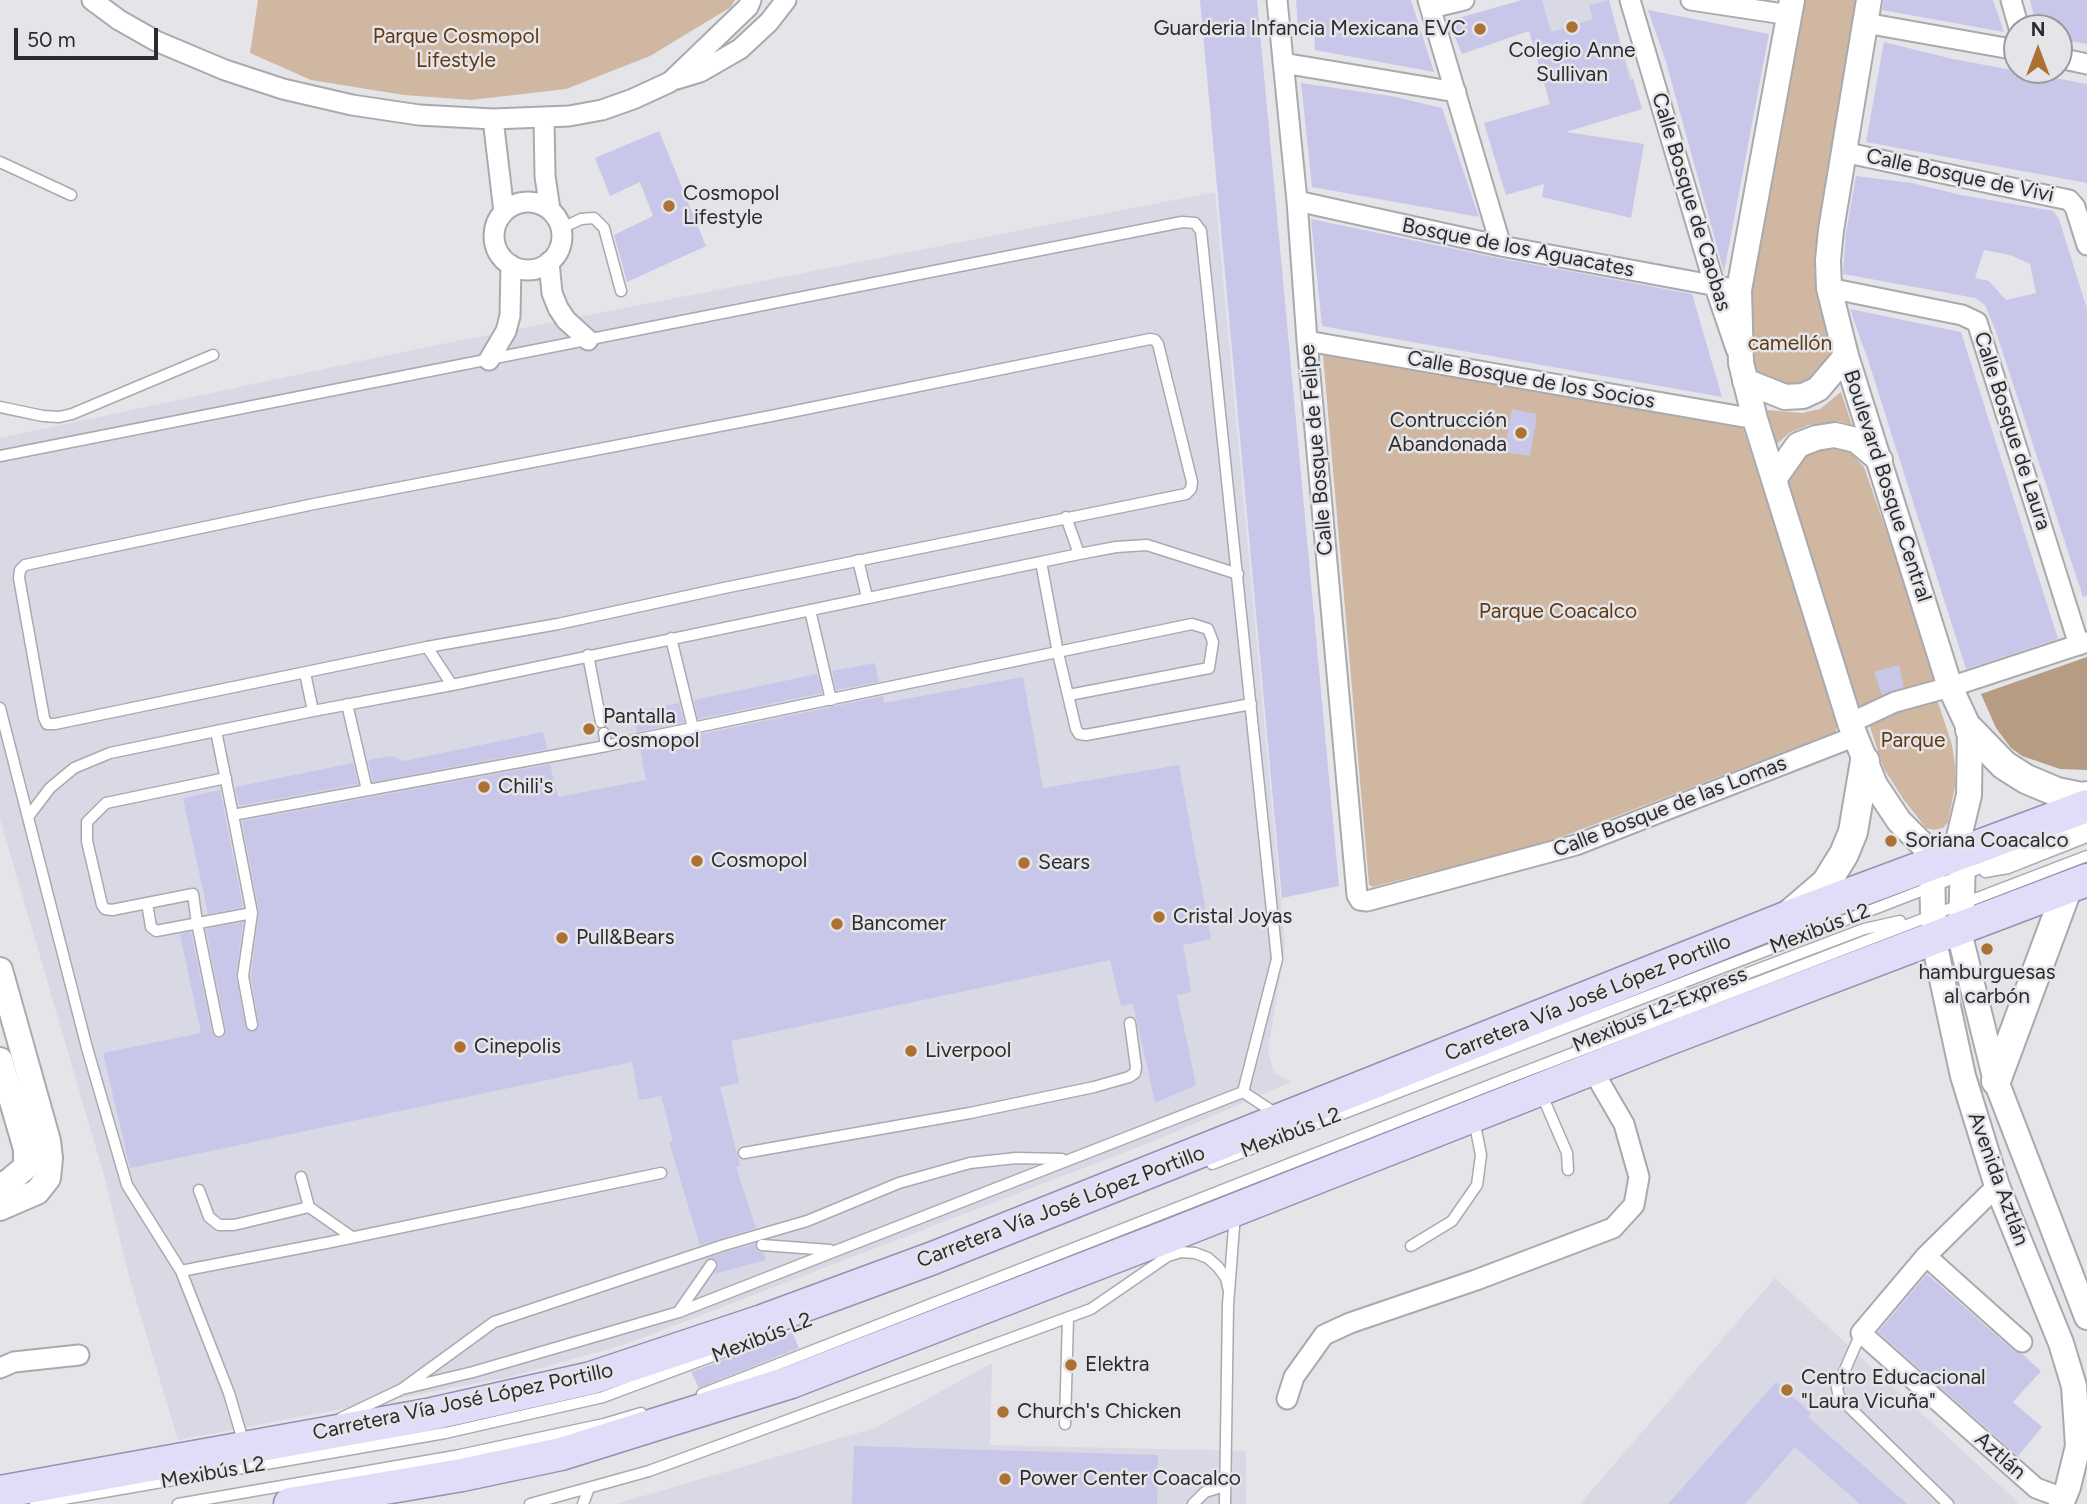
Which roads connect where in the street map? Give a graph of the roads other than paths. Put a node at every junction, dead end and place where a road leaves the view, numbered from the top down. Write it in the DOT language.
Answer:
graph roads {
  1 [pos="92,0"];
  2 [pos="751,0"];
  3 [pos="786,0"];
  4 [pos="1277,0"];
  5 [pos="1464,0"];
  6 [pos="1630,0"];
  7 [pos="1691,0"];
  8 [pos="1430,4"];
  9 [pos="1791,7"];
  10 [pos="1867,12"];
  11 [pos="2003,46"];
  12 [pos="1283,63"];
  13 [pos="670,82"];
  14 [pos="1456,92"];
  15 [pos="544,118"];
  16 [pos="493,119"];
  17 [pos="1843,152"];
  18 [pos="0,162"];
  19 [pos="71,195"];
  20 [pos="1297,201"];
  21 [pos="550,209"];
  22 [pos="504,212"];
  23 [pos="562,228"];
  24 [pos="2087,245"];
  25 [pos="1501,246"];
  26 [pos="549,262"];
  27 [pos="511,265"];
  28 [pos="1727,288"];
  29 [pos="1829,288"];
  30 [pos="621,291"];
  31 [pos="588,340"];
  32 [pos="1307,341"];
  33 [pos="213,355"];
  34 [pos="1846,356"];
  35 [pos="489,360"];
  36 [pos="1743,372"];
  37 [pos="0,407"];
  38 [pos="1755,419"];
  39 [pos="0,456"];
  40 [pos="1880,460"];
  41 [pos="1773,479"];
  42 [pos="1066,517"];
  43 [pos="1079,554"];
  44 [pos="858,560"];
  45 [pos="1041,562"];
  46 [pos="1238,574"];
  47 [pos="867,597"];
  48 [pos="810,610"];
  49 [pos="671,638"];
  50 [pos="2083,644"];
  51 [pos="427,647"];
  52 [pos="1058,653"];
  53 [pos="588,655"];
  54 [pos="306,673"];
  55 [pos="452,685"];
  56 [pos="1950,687"];
  57 [pos="1069,695"];
  58 [pos="831,700"];
  59 [pos="347,704"];
  60 [pos="1251,704"];
  61 [pos="0,708"];
  62 [pos="313,711"];
  63 [pos="601,722"];
  64 [pos="693,728"];
  65 [pos="1969,730"];
  66 [pos="216,731"];
  67 [pos="604,733"];
  68 [pos="1857,740"];
  69 [pos="606,746"];
  70 [pos="226,778"];
  71 [pos="367,790"];
  72 [pos="2087,796"];
  73 [pos="2087,806"];
  74 [pos="233,815"];
  75 [pos="28,817"];
  76 [pos="2087,827"];
  77 [pos="2087,837"];
  78 [pos="2087,856"];
  79 [pos="1962,864"];
  80 [pos="1931,866"];
  81 [pos="2078,883"];
  82 [pos="1360,900"];
  83 [pos="148,903"];
  84 [pos="252,912"];
  85 [pos="1783,919"];
  86 [pos="1948,920"];
  87 [pos="197,923"];
  88 [pos="0,970"];
  89 [pos="1130,1023"];
  90 [pos="252,1025"];
  91 [pos="219,1031"];
  92 [pos="0,1060"];
  93 [pos="1592,1069"];
  94 [pos="1996,1081"];
  95 [pos="1540,1089"];
  96 [pos="1967,1091"];
  97 [pos="1243,1092"];
  98 [pos="1473,1116"];
  99 [pos="1284,1120"];
  100 [pos="744,1153"];
  101 [pos="1069,1159"];
  102 [pos="1199,1169"];
  103 [pos="1568,1170"];
  104 [pos="661,1173"];
  105 [pos="301,1177"];
  106 [pos="0,1185"];
  107 [pos="1997,1186"];
  108 [pos="199,1190"];
  109 [pos="309,1207"];
  110 [pos="0,1208"];
  111 [pos="1236,1210"];
  112 [pos="1171,1235"];
  113 [pos="352,1237"];
  114 [pos="762,1245"];
  115 [pos="1411,1246"];
  116 [pos="834,1251"];
  117 [pos="1926,1256"];
  118 [pos="1157,1264"];
  119 [pos="711,1265"];
  120 [pos="181,1271"];
  121 [pos="1229,1292"];
  122 [pos="679,1312"];
  123 [pos="2087,1317"];
  124 [pos="1068,1318"];
  125 [pos="783,1330"];
  126 [pos="1861,1334"];
  127 [pos="2022,1342"];
  128 [pos="79,1355"];
  129 [pos="0,1368"];
  130 [pos="402,1389"];
  131 [pos="687,1399"];
  132 [pos="1287,1399"];
  133 [pos="651,1410"];
  134 [pos="1065,1424"];
  135 [pos="299,1438"];
  136 [pos="245,1447"];
  137 [pos="1225,1486"];
  138 [pos="589,1488"];
  139 [pos="0,1492"];
  140 [pos="370,1498"];
  141 [pos="2062,1501"];
  142 [pos="35,1504"];
  143 [pos="178,1504"];
  144 [pos="290,1504"];
  145 [pos="530,1504"];
  146 [pos="583,1504"];
  147 [pos="1193,1504"];
  148 [pos="1225,1504"];
  149 [pos="1948,1504"];
  1 -- 16 [label="street"];
  2 -- 13 [label="street"];
  3 -- 13 [label="street"];
  4 -- 12 [label="street, Calle Bosque de Felipe"];
  5 -- 8 [label="street"];
  6 -- 28 [label="street, Calle Bosque de Caobas"];
  7 -- 9 [label="street"];
  8 -- 14 [label="street"];
  9 -- 28 [label="street"];
  10 -- 11 [label="street"];
  10 -- 17 [label="street, Boulevard Bosque Central"];
  12 -- 14 [label="street"];
  12 -- 20 [label="street, Calle Bosque de Felipe"];
  13 -- 15 [label="street"];
  14 -- 25 [label="street"];
  15 -- 16 [label="street"];
  15 -- 21 [label="street"];
  16 -- 22 [label="street"];
  17 -- 24 [label="street, Calle Bosque de Vivi"];
  17 -- 29 [label="street, Boulevard Bosque Central"];
  18 -- 19 [label="lane"];
  20 -- 25 [label="street, Bosque de los Aguacates"];
  20 -- 32 [label="street, Calle Bosque de Felipe"];
  21 -- 22 [label="street"];
  21 -- 23 [label="street"];
  22 -- 27 [label="street"];
  23 -- 26 [label="street"];
  23 -- 30 [label="lane"];
  25 -- 28 [label="street, Bosque de los Aguacates"];
  26 -- 27 [label="street"];
  26 -- 31 [label="street"];
  27 -- 35 [label="street"];
  28 -- 36 [label="street"];
  29 -- 34 [label="street, Boulevard Bosque Central"];
  29 -- 50 [label="street, Calle Bosque de Laura"];
  31 -- 35 [label="lane"];
  31 -- 46 [label="lane"];
  32 -- 38 [label="street, Calle Bosque de los Socios"];
  32 -- 82 [label="street, Calle Bosque de Felipe"];
  33 -- 37 [label="lane"];
  34 -- 36 [label="street"];
  34 -- 40 [label="street, Boulevard Bosque Central"];
  35 -- 39 [label="lane"];
  36 -- 38 [label="street"];
  38 -- 41 [label="street"];
  40 -- 41 [label="street"];
  40 -- 56 [label="street, Boulevard Bosque Central"];
  41 -- 68 [label="street"];
  42 -- 43 [label="lane"];
  42 -- 44 [label="lane"];
  42 -- 54 [label="lane"];
  43 -- 45 [label="lane"];
  43 -- 46 [label="lane"];
  44 -- 47 [label="lane"];
  44 -- 51 [label="lane"];
  45 -- 47 [label="lane"];
  45 -- 52 [label="lane"];
  46 -- 60 [label="lane"];
  47 -- 48 [label="lane"];
  48 -- 49 [label="lane"];
  48 -- 58 [label="lane"];
  49 -- 53 [label="lane"];
  49 -- 64 [label="lane"];
  50 -- 56 [label="street, Calle Bosque de las Lomas"];
  51 -- 54 [label="lane"];
  51 -- 55 [label="lane"];
  52 -- 57 [label="lane"];
  52 -- 57 [label="lane"];
  52 -- 58 [label="lane"];
  53 -- 55 [label="lane"];
  53 -- 63 [label="lane"];
  54 -- 62 [label="lane"];
  55 -- 59 [label="lane"];
  56 -- 65 [label="street, Boulevard Bosque Central"];
  56 -- 68 [label="street, Calle Bosque de las Lomas"];
  57 -- 60 [label="lane"];
  58 -- 64 [label="lane"];
  59 -- 62 [label="lane"];
  59 -- 71 [label="lane"];
  60 -- 97 [label="lane"];
  61 -- 75 [label="lane"];
  62 -- 66 [label="lane"];
  64 -- 69 [label="lane"];
  65 -- 72 [label="main road"];
  65 -- 79 [label="street, Boulevard Bosque Central"];
  66 -- 70 [label="lane"];
  66 -- 75 [label="lane"];
  67 -- 69 [label="lane"];
  68 -- 80 [label="street"];
  68 -- 82 [label="street, Calle Bosque de las Lomas"];
  68 -- 85 [label="main road"];
  69 -- 71 [label="lane"];
  70 -- 74 [label="lane"];
  70 -- 83 [label="lane"];
  71 -- 74 [label="lane"];
  73 -- 79 [label="main road, Carretera Vía José López Portillo"];
  74 -- 84 [label="lane"];
  75 -- 120 [label="lane"];
  76 -- 79 [label="lane"];
  77 -- 79 [label="lane"];
  78 -- 86 [label="lane, Mexibús L2"];
  79 -- 80 [label="main road, Carretera Vía José López Portillo"];
  79 -- 86 [label="street, Boulevard Bosque Central"];
  80 -- 85 [label="main road, Carretera Vía José López Portillo"];
  80 -- 86 [label="street, Avenida Aztlán"];
  80 -- 102 [label="lane, Mexibús L2"];
  81 -- 86 [label="main road"];
  81 -- 94 [label="main road"];
  83 -- 87 [label="lane"];
  83 -- 87 [label="lane"];
  84 -- 87 [label="lane"];
  84 -- 90 [label="lane"];
  85 -- 99 [label="main road, Carretera Vía José López Portillo"];
  86 -- 93 [label="main road"];
  86 -- 94 [label="street, Avenida Aztlán"];
  86 -- 96 [label="street, Avenida Aztlán"];
  86 -- 131 [label="lane, Mexibús L2"];
  87 -- 91 [label="lane"];
  88 -- 110 [label="street"];
  89 -- 100 [label="lane"];
  92 -- 106 [label="street"];
  93 -- 95 [label="main road"];
  93 -- 132 [label="street"];
  94 -- 96 [label="street"];
  94 -- 123 [label="street, Avenida Aztlán"];
  95 -- 98 [label="main road"];
  95 -- 103 [label="lane"];
  96 -- 107 [label="street, Avenida Aztlán"];
  97 -- 99 [label="lane"];
  97 -- 101 [label="lane"];
  98 -- 111 [label="main road"];
  98 -- 115 [label="lane"];
  99 -- 135 [label="main road, Carretera Vía José López Portillo"];
  101 -- 116 [label="lane"];
  101 -- 130 [label="lane"];
  104 -- 113 [label="lane"];
  105 -- 109 [label="lane"];
  107 -- 117 [label="street"];
  107 -- 141 [label="street, Avenida Aztlán"];
  108 -- 109 [label="lane"];
  109 -- 113 [label="lane"];
  111 -- 112 [label="main road"];
  111 -- 121 [label="lane"];
  112 -- 118 [label="lane"];
  112 -- 140 [label="main road"];
  113 -- 120 [label="lane"];
  114 -- 116 [label="lane"];
  116 -- 122 [label="lane"];
  117 -- 126 [label="street"];
  117 -- 127 [label="street"];
  118 -- 121 [label="lane"];
  118 -- 124 [label="lane"];
  119 -- 122 [label="lane"];
  120 -- 136 [label="lane"];
  121 -- 137 [label="lane"];
  122 -- 130 [label="lane"];
  124 -- 134 [label="lane"];
  124 -- 138 [label="lane"];
  125 -- 142 [label="lane, Mexibús L2"];
  126 -- 141 [label="street, Aztlán"];
  126 -- 149 [label="lane"];
  128 -- 129 [label="street"];
  130 -- 135 [label="lane"];
  133 -- 143 [label="lane, Mexibús L2"];
  135 -- 136 [label="main road, Carretera Vía José López Portillo"];
  136 -- 139 [label="main road, Carretera Vía José López Portillo"];
  137 -- 147 [label="lane"];
  137 -- 148 [label="lane"];
  138 -- 145 [label="lane"];
  138 -- 146 [label="lane"];
  140 -- 144 [label="main road"];
}
